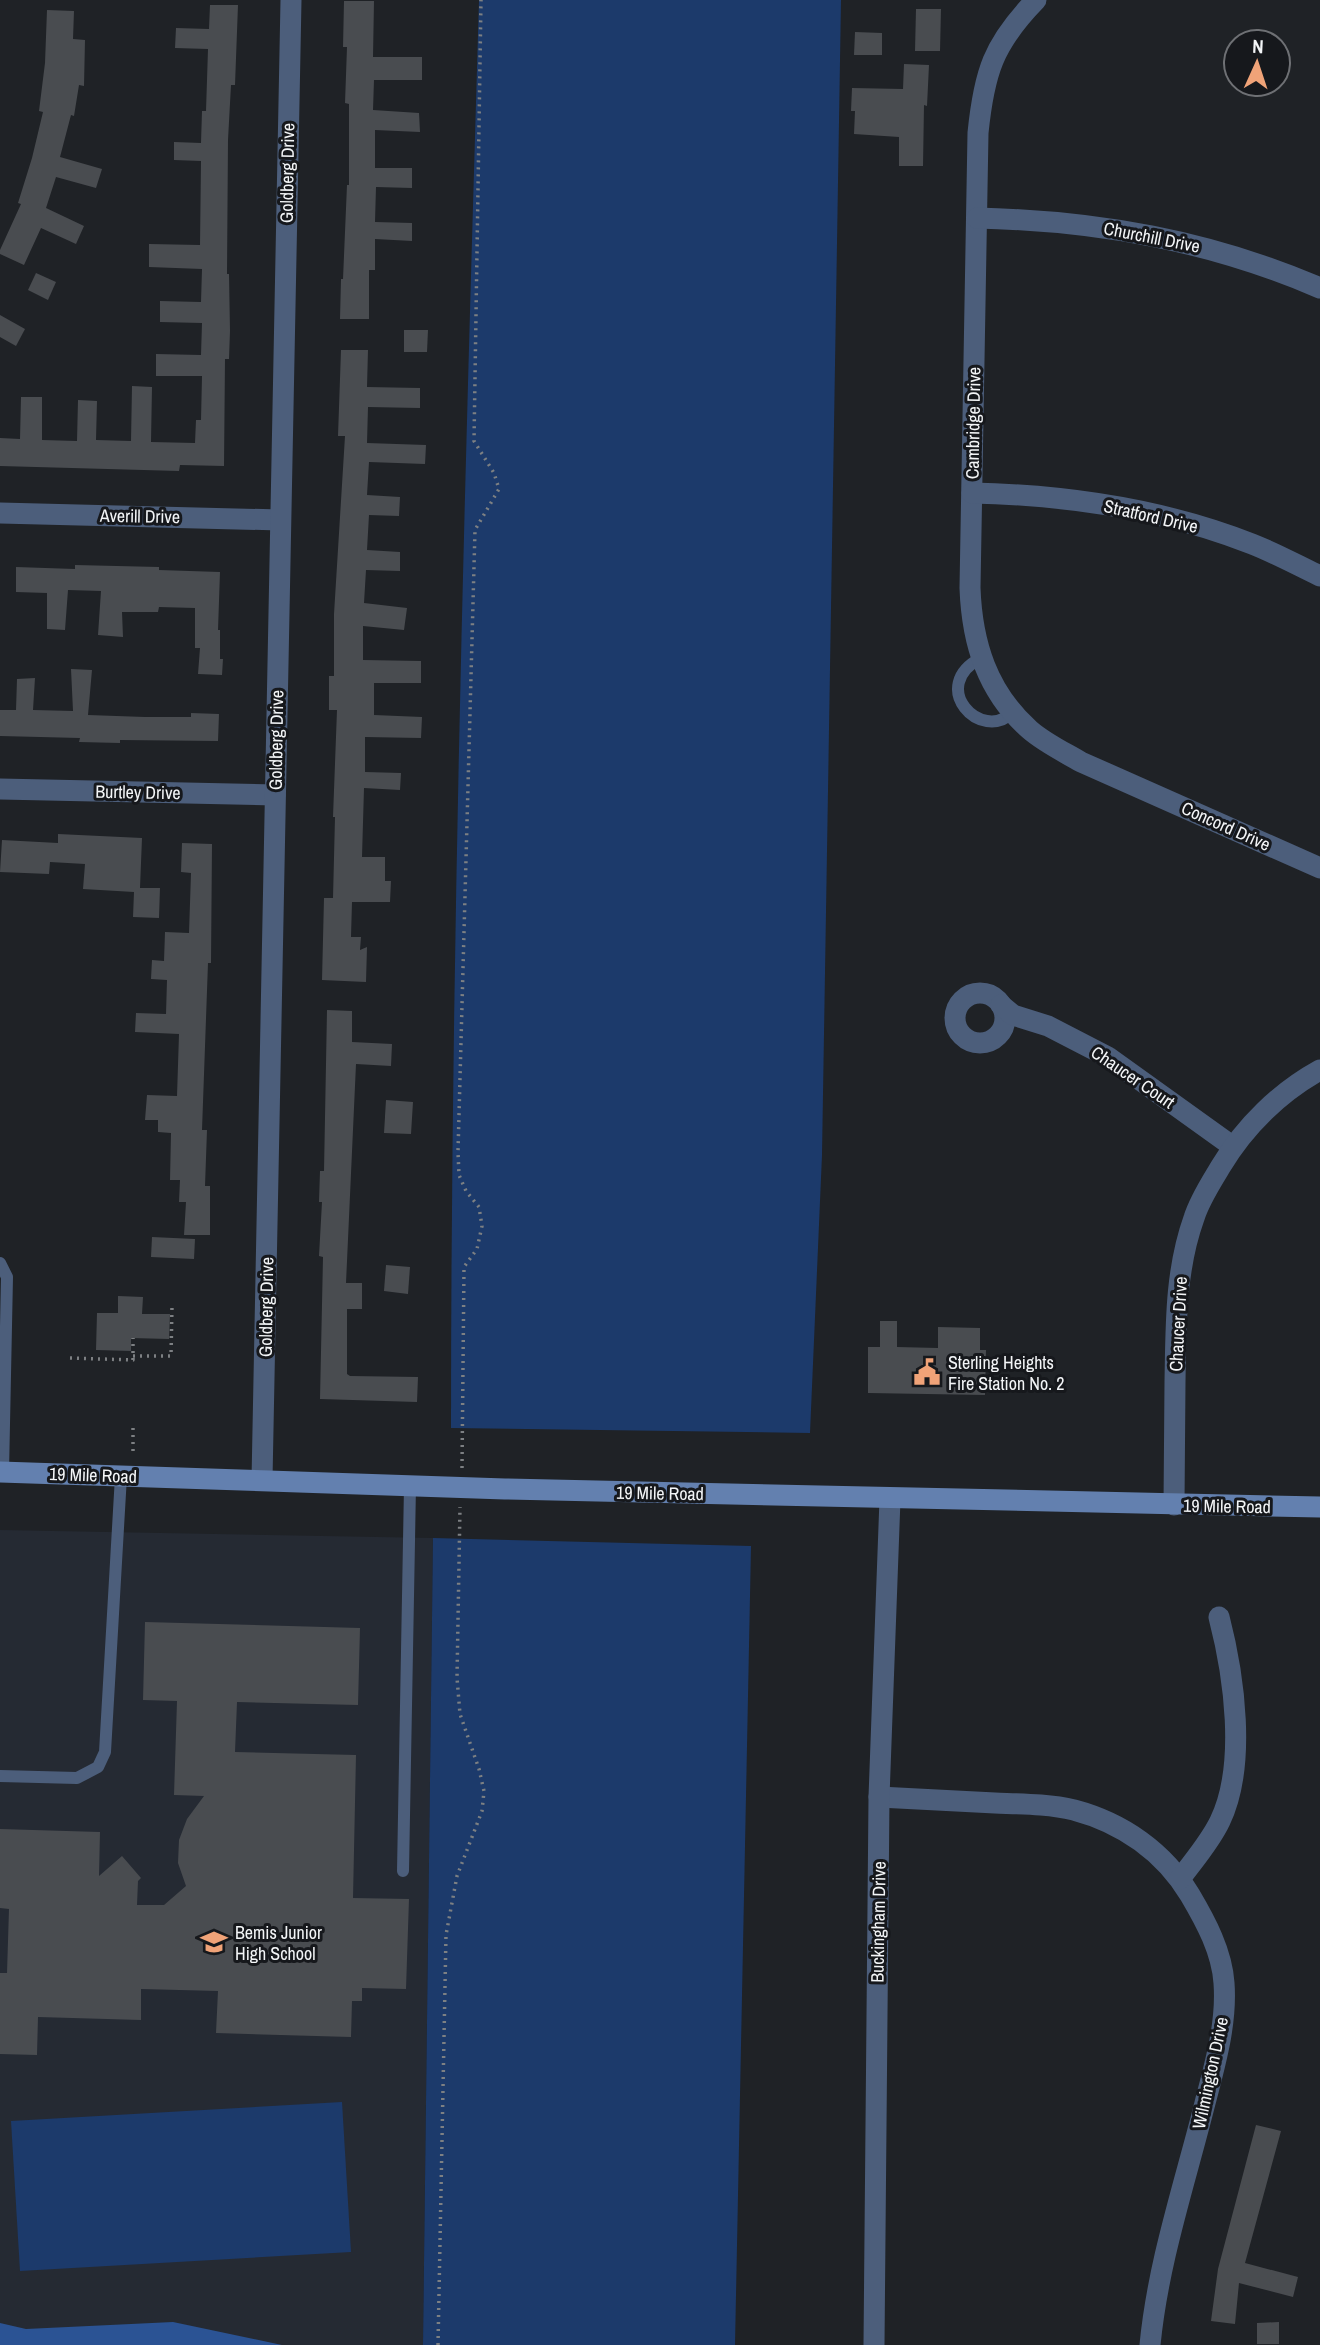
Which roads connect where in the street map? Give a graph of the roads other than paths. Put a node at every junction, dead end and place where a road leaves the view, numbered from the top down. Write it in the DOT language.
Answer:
graph roads {
  1 [pos="291,0"];
  2 [pos="1025,4"];
  3 [pos="977,218"];
  4 [pos="1320,288"];
  5 [pos="972,493"];
  6 [pos="0,513"];
  7 [pos="280,520"];
  8 [pos="1320,576"];
  9 [pos="981,658"];
  10 [pos="1013,712"];
  11 [pos="1131,784"];
  12 [pos="0,789"];
  13 [pos="275,795"];
  14 [pos="1320,868"];
  15 [pos="1001,1005"];
  16 [pos="1026,1021"];
  17 [pos="998,1035"];
  18 [pos="1320,1070"];
  19 [pos="1233,1146"];
  20 [pos="0,1263"];
  21 [pos="2,1472"];
  22 [pos="121,1476"];
  23 [pos="262,1480"];
  24 [pos="410,1486"];
  25 [pos="890,1499"];
  26 [pos="1174,1505"];
  27 [pos="1320,1507"];
  28 [pos="1219,1617"];
  29 [pos="0,1776"];
  30 [pos="879,1797"];
  31 [pos="403,1871"];
  32 [pos="1180,1879"];
  33 [pos="874,2345"];
  34 [pos="1150,2345"];
  1 -- 7 [label="street, Goldberg Drive"];
  2 -- 3 [label="street, Cambridge Drive"];
  3 -- 4 [label="street, Churchill Drive"];
  3 -- 5 [label="street, Cambridge Drive"];
  5 -- 8 [label="street, Stratford Drive"];
  5 -- 9 [label="street, Cambridge Drive"];
  6 -- 7 [label="street, Averill Drive"];
  7 -- 13 [label="street, Goldberg Drive"];
  9 -- 10 [label="street, Cambridge Drive"];
  9 -- 10 [label="lane"];
  10 -- 11 [label="street, Cambridge Drive"];
  11 -- 14 [label="street, Concord Drive"];
  12 -- 13 [label="street, Burtley Drive"];
  13 -- 23 [label="street, Goldberg Drive"];
  15 -- 16 [label="street, Chaucer Court"];
  15 -- 17 [label="street"];
  15 -- 17 [label="street, Chaucer Court"];
  16 -- 17 [label="street, Chaucer Court"];
  16 -- 19 [label="street, Chaucer Court"];
  18 -- 19 [label="street, Chaucer Drive"];
  19 -- 26 [label="street, Chaucer Drive"];
  20 -- 21 [label="lane"];
  21 -- 22 [label="street, 19 Mile Road"];
  22 -- 23 [label="street, 19 Mile Road"];
  22 -- 29 [label="lane"];
  23 -- 24 [label="street, 19 Mile Road"];
  24 -- 25 [label="street, 19 Mile Road"];
  24 -- 31 [label="lane"];
  25 -- 26 [label="street, 19 Mile Road"];
  25 -- 30 [label="street, Buckingham Drive"];
  26 -- 27 [label="street, 19 Mile Road"];
  28 -- 32 [label="street"];
  30 -- 32 [label="street, Wilmington Drive"];
  30 -- 33 [label="street, Buckingham Drive"];
  32 -- 34 [label="street, Wilmington Drive"];
}
